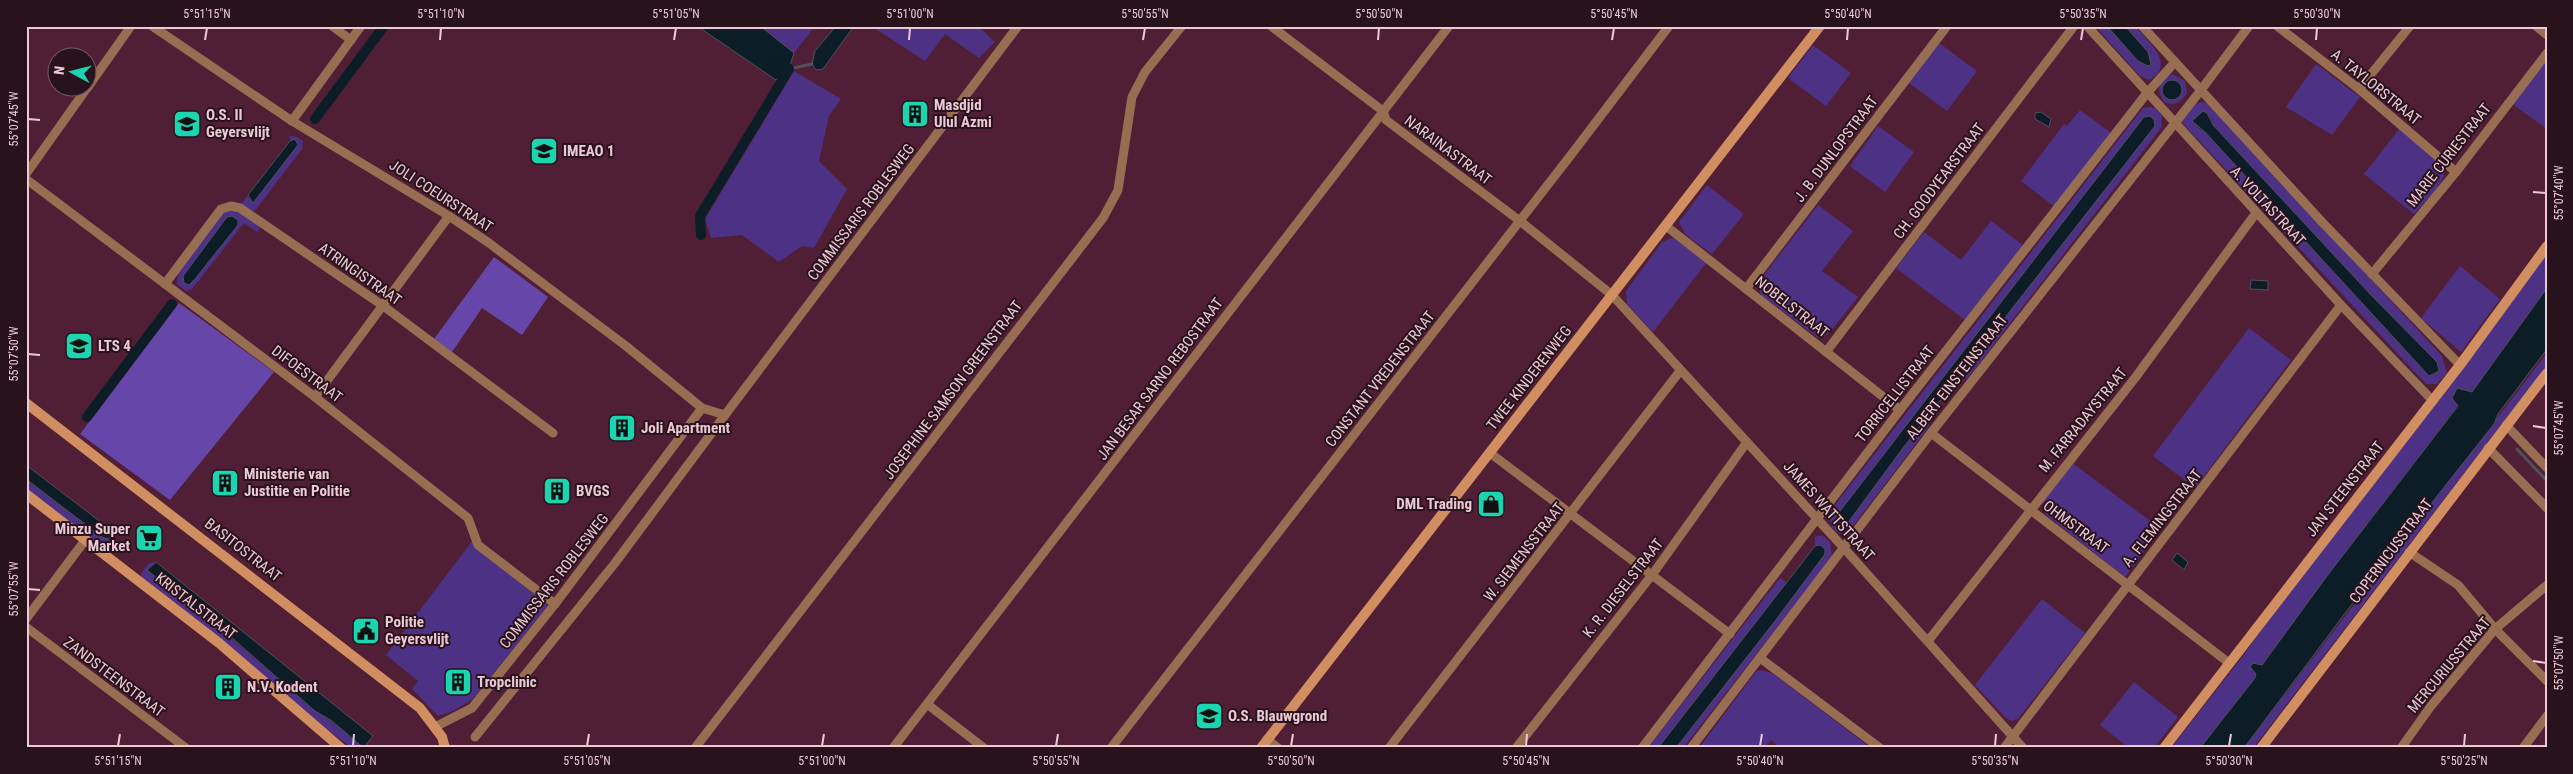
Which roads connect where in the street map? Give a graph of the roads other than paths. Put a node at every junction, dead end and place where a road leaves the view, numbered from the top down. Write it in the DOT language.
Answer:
graph roads {
  1 [pos="131,26"];
  2 [pos="152,26"];
  3 [pos="332,26"];
  4 [pos="361,26"];
  5 [pos="1018,26"];
  6 [pos="1182,26"];
  7 [pos="1271,26"];
  8 [pos="1449,26"];
  9 [pos="1668,26"];
  10 [pos="1820,26"];
  11 [pos="1947,26"];
  12 [pos="2074,26"];
  13 [pos="2087,26"];
  14 [pos="2142,26"];
  15 [pos="2249,26"];
  16 [pos="2277,26"];
  17 [pos="2410,26"];
  18 [pos="2536,26"];
  19 [pos="2547,35"];
  20 [pos="351,40"];
  21 [pos="2547,53"];
  22 [pos="2175,62"];
  23 [pos="98,72"];
  24 [pos="2359,89"];
  25 [pos="2201,90"];
  26 [pos="2147,93"];
  27 [pos="79,98"];
  28 [pos="1383,111"];
  29 [pos="292,121"];
  30 [pos="2173,124"];
  31 [pos="2456,172"];
  32 [pos="26,174"];
  33 [pos="26,179"];
  34 [pos="2256,213"];
  35 [pos="449,216"];
  36 [pos="1520,221"];
  37 [pos="1666,226"];
  38 [pos="2547,246"];
  39 [pos="2372,274"];
  40 [pos="165,284"];
  41 [pos="1746,289"];
  42 [pos="1612,295"];
  43 [pos="382,305"];
  44 [pos="2341,305"];
  45 [pos="1826,352"];
  46 [pos="2460,365"];
  47 [pos="1680,371"];
  48 [pos="2547,373"];
  49 [pos="315,397"];
  50 [pos="2433,400"];
  51 [pos="26,403"];
  52 [pos="702,408"];
  53 [pos="1900,410"];
  54 [pos="725,415"];
  55 [pos="2506,425"];
  56 [pos="1930,432"];
  57 [pos="553,433"];
  58 [pos="1748,442"];
  59 [pos="2488,448"];
  60 [pos="1490,453"];
  61 [pos="2547,468"];
  62 [pos="26,494"];
  63 [pos="2547,508"];
  64 [pos="2030,510"];
  65 [pos="1572,513"];
  66 [pos="1818,520"];
  67 [pos="86,539"];
  68 [pos="1843,547"];
  69 [pos="2409,552"];
  70 [pos="1652,575"];
  71 [pos="2128,584"];
  72 [pos="2547,585"];
  73 [pos="555,604"];
  74 [pos="26,619"];
  75 [pos="26,627"];
  76 [pos="2495,629"];
  77 [pos="1730,634"];
  78 [pos="1928,641"];
  79 [pos="1760,658"];
  80 [pos="2230,663"];
  81 [pos="2547,682"];
  82 [pos="927,704"];
  83 [pos="2547,716"];
  84 [pos="436,727"];
  85 [pos="2012,736"];
  86 [pos="475,737"];
  87 [pos="330,744"];
  88 [pos="1264,744"];
  89 [pos="2262,747"];
  90 [pos="186,748"];
  91 [pos="342,748"];
  92 [pos="445,748"];
  93 [pos="695,748"];
  94 [pos="893,748"];
  95 [pos="984,748"];
  96 [pos="1111,748"];
  97 [pos="1278,748"];
  98 [pos="1389,748"];
  99 [pos="1516,748"];
  100 [pos="1642,748"];
  101 [pos="1691,748"];
  102 [pos="1880,748"];
  103 [pos="2004,748"];
  104 [pos="2023,748"];
  105 [pos="2164,748"];
  106 [pos="2400,748"];
  107 [pos="2523,748"];
  1 -- 23 [label="street"];
  2 -- 29 [label="street, JOLI COEURSTRAAT"];
  3 -- 20 [label="street"];
  4 -- 20 [label="street"];
  5 -- 54 [label="street, COMMISSARIS ROBLESWEG"];
  6 -- 93 [label="street, JOSEPHINE SAMSON GREENSTRAAT"];
  7 -- 28 [label="street, NARAINASTRAAT"];
  8 -- 28 [label="street, JAN BESAR SARNO REBOSTRAAT"];
  9 -- 36 [label="street, CONSTANT VREDENSTRAAT"];
  10 -- 37 [label="street, TWEE KINDERENWEG"];
  11 -- 41 [label="street, J. B. DUNLOPSTRAAT"];
  12 -- 45 [label="street, CH. GOODYEARSTRAAT"];
  13 -- 26 [label="street, A. VOLTASTRAAT"];
  14 -- 22 [label="street, A. VOLTASTRAAT"];
  15 -- 25 [label="street, ALBERT EINSTEINSTRAAT"];
  16 -- 24 [label="street, A. TAYLORSTRAAT"];
  17 -- 24 [label="street"];
  18 -- 19 [label="street"];
  20 -- 29 [label="street"];
  21 -- 31 [label="street, MARIE CURIESTRAAT"];
  22 -- 25 [label="street, A. VOLTASTRAAT"];
  22 -- 26 [label="street, TORRICELLISTRAAT"];
  24 -- 31 [label="street, A. TAYLORSTRAAT"];
  25 -- 30 [label="street, ALBERT EINSTEINSTRAAT"];
  25 -- 39 [label="street, A. VOLTASTRAAT"];
  26 -- 30 [label="street, A. VOLTASTRAAT"];
  26 -- 53 [label="street, TORRICELLISTRAAT"];
  27 -- 32 [label="street"];
  28 -- 36 [label="street, NARAINASTRAAT"];
  28 -- 82 [label="street, JAN BESAR SARNO REBOSTRAAT"];
  29 -- 35 [label="street, JOLI COEURSTRAAT"];
  30 -- 34 [label="street, A. VOLTASTRAAT"];
  30 -- 56 [label="street, ALBERT EINSTEINSTRAAT"];
  31 -- 39 [label="street, MARIE CURIESTRAAT"];
  33 -- 40 [label="street, DIFOESTRAAT"];
  34 -- 44 [label="street, A. VOLTASTRAAT"];
  34 -- 64 [label="street, M. FARRADAYSTRAAT"];
  35 -- 43 [label="street"];
  35 -- 52 [label="street, JOLI COEURSTRAAT"];
  36 -- 42 [label="street, NARAINASTRAAT"];
  36 -- 96 [label="street, CONSTANT VREDENSTRAAT"];
  37 -- 41 [label="street, NOBELSTRAAT"];
  37 -- 42 [label="street, TWEE KINDERENWEG"];
  38 -- 46 [label="street, JAN STEENSTRAAT"];
  39 -- 46 [label="street, A. VOLTASTRAAT"];
  40 -- 43 [label="street, ATRINGISTRAAT"];
  40 -- 49 [label="street, DIFOESTRAAT"];
  41 -- 45 [label="street, NOBELSTRAAT"];
  42 -- 47 [label="street, JAMES WATTSTRAAT"];
  42 -- 60 [label="street, TWEE KINDERENWEG"];
  43 -- 49 [label="street"];
  43 -- 57 [label="street, ATRINGISTRAAT"];
  44 -- 50 [label="street, A. VOLTASTRAAT"];
  44 -- 71 [label="street, A. FLEMINGSTRAAT"];
  45 -- 53 [label="street, NOBELSTRAAT"];
  46 -- 50 [label="street, JAN STEENSTRAAT"];
  47 -- 58 [label="street, JAMES WATTSTRAAT"];
  47 -- 65 [label="street, W. SIEMENSSTRAAT"];
  48 -- 55 [label="street, COPERNICUSSTRAAT"];
  49 -- 73 [label="street, DIFOESTRAAT"];
  50 -- 80 [label="street, JAN STEENSTRAAT"];
  51 -- 84 [label="street, BASITOSTRAAT"];
  52 -- 54 [label="street"];
  52 -- 73 [label="street, COMMISSARIS ROBLESWEG"];
  53 -- 66 [label="street, TORRICELLISTRAAT"];
  54 -- 86 [label="street, COMMISSARIS ROBLESWEG"];
  55 -- 59 [label="street, COPERNICUSSTRAAT"];
  55 -- 61 [label="street"];
  56 -- 64 [label="street, OHMSTRAAT"];
  56 -- 68 [label="street, ALBERT EINSTEINSTRAAT"];
  58 -- 66 [label="street, JAMES WATTSTRAAT"];
  58 -- 70 [label="street, K. R. DIESELSTRAAT"];
  59 -- 63 [label="street"];
  59 -- 69 [label="street, COPERNICUSSTRAAT"];
  60 -- 65 [label="street"];
  60 -- 88 [label="street, TWEE KINDERENWEG"];
  62 -- 67 [label="street, KRISTALSTRAAT"];
  64 -- 71 [label="street, OHMSTRAAT"];
  64 -- 78 [label="street, M. FARRADAYSTRAAT"];
  65 -- 70 [label="street"];
  65 -- 98 [label="street, W. SIEMENSSTRAAT"];
  66 -- 68 [label="street, JAMES WATTSTRAAT"];
  66 -- 77 [label="street, TORRICELLISTRAAT"];
  67 -- 74 [label="street"];
  67 -- 87 [label="street, KRISTALSTRAAT"];
  68 -- 78 [label="street, JAMES WATTSTRAAT"];
  68 -- 79 [label="street, ALBERT EINSTEINSTRAAT"];
  69 -- 76 [label="street"];
  69 -- 89 [label="street, COPERNICUSSTRAAT"];
  70 -- 77 [label="street"];
  70 -- 99 [label="street, K. R. DIESELSTRAAT"];
  71 -- 80 [label="street, OHMSTRAAT"];
  71 -- 85 [label="street, A. FLEMINGSTRAAT"];
  72 -- 76 [label="street, MERCURIUSSTRAAT"];
  73 -- 84 [label="street, COMMISSARIS ROBLESWEG"];
  75 -- 90 [label="street, ZANDSTEENSTRAAT"];
  76 -- 81 [label="street"];
  76 -- 106 [label="street, MERCURIUSSTRAAT"];
  77 -- 100 [label="street, TORRICELLISTRAAT"];
  78 -- 85 [label="street, JAMES WATTSTRAAT"];
  79 -- 101 [label="street, ALBERT EINSTEINSTRAAT"];
  79 -- 102 [label="street"];
  80 -- 105 [label="street, JAN STEENSTRAAT"];
  82 -- 94 [label="street, JAN BESAR SARNO REBOSTRAAT"];
  82 -- 95 [label="street"];
  83 -- 107 [label="street"];
  84 -- 92 [label="street, BASITOSTRAAT"];
  85 -- 103 [label="street, A. FLEMINGSTRAAT"];
  85 -- 104 [label="street, JAMES WATTSTRAAT"];
  87 -- 91 [label="street, KRISTALSTRAAT"];
  88 -- 97 [label="street"];
}
